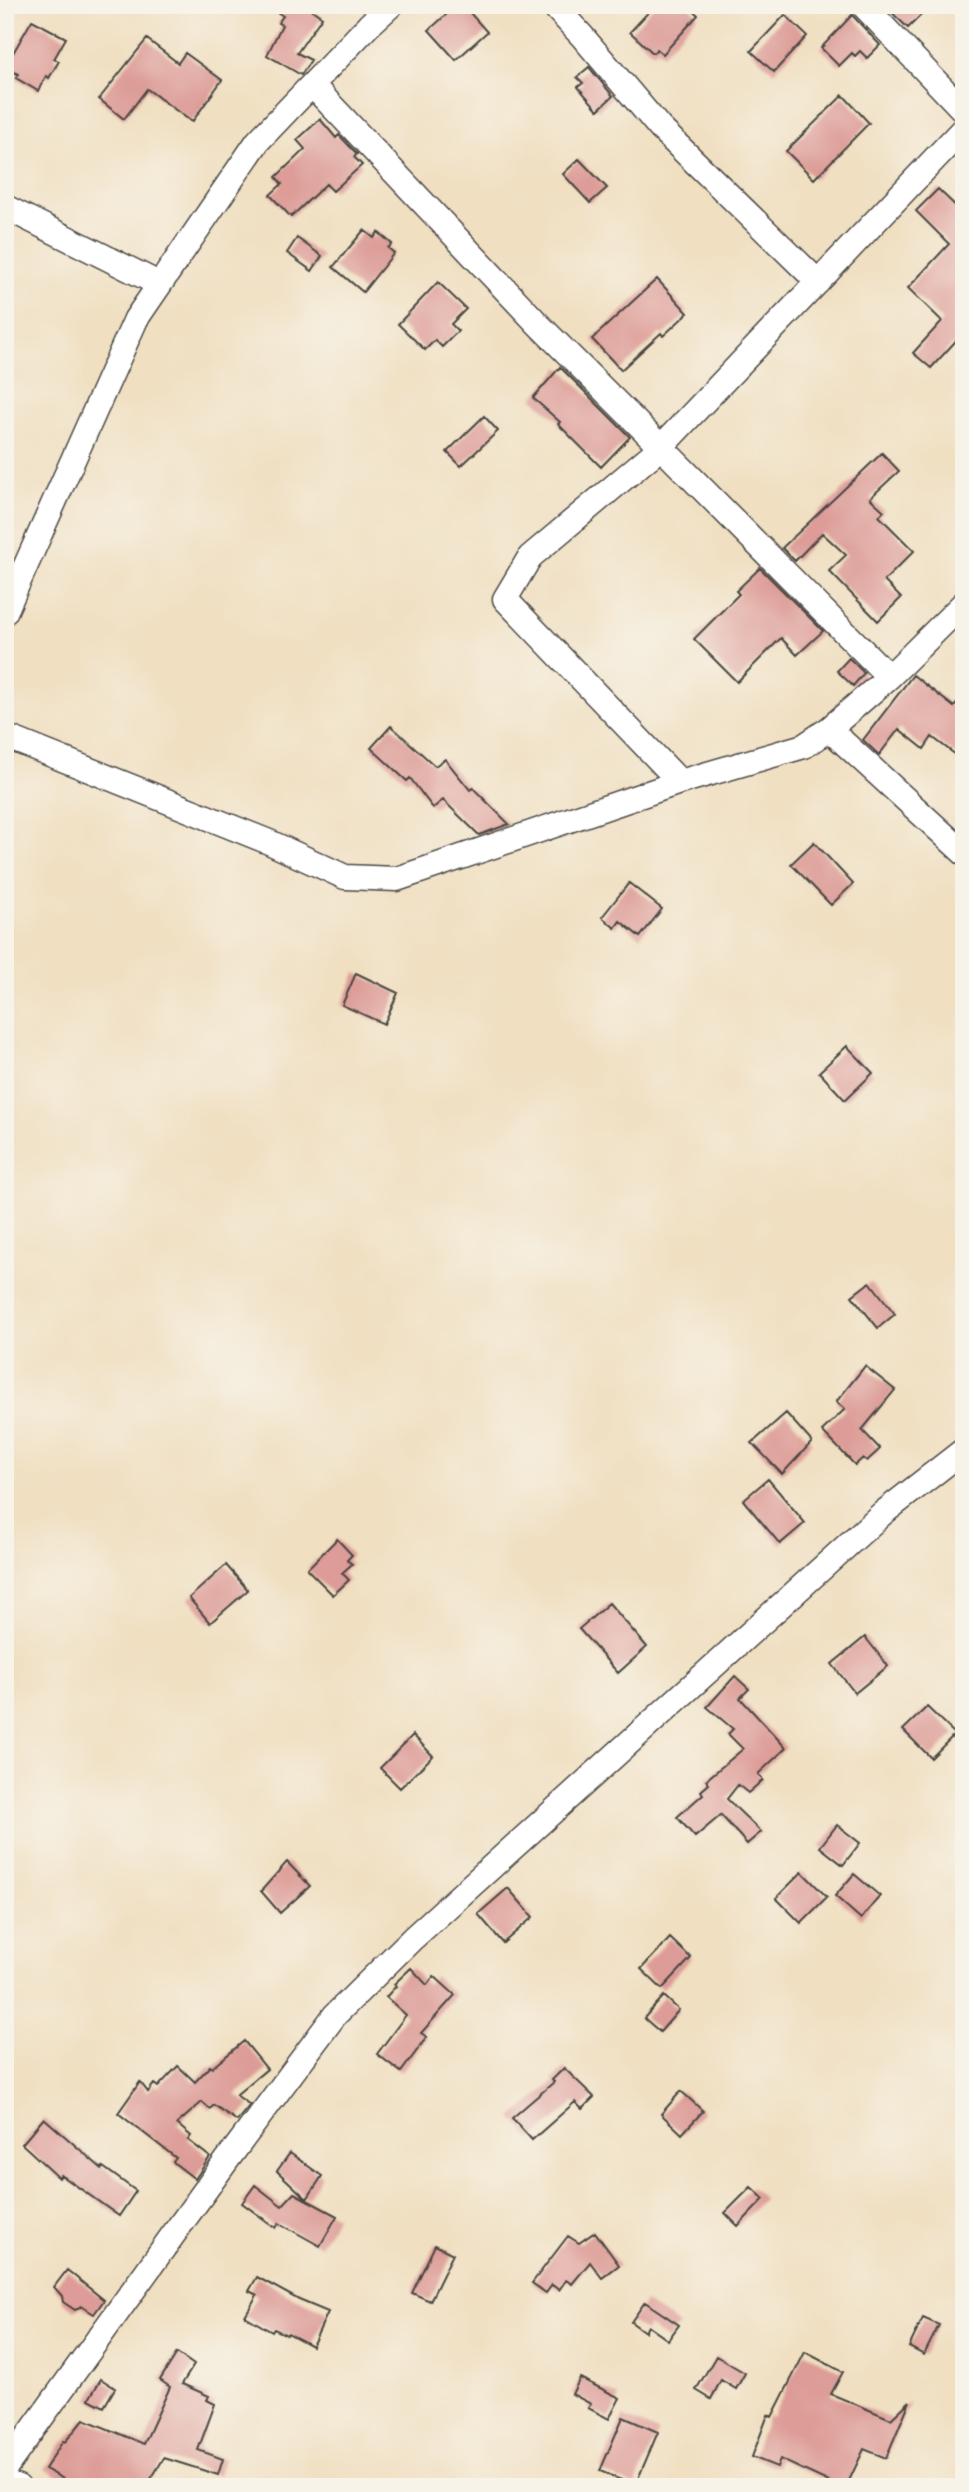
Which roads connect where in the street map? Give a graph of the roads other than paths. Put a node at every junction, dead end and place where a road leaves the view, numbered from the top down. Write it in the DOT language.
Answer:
graph roads {
  1 [pos="391,5"];
  2 [pos="553,5"];
  3 [pos="863,5"];
  4 [pos="312,85"];
  5 [pos="964,111"];
  6 [pos="964,128"];
  7 [pos="5,207"];
  8 [pos="818,282"];
  9 [pos="159,284"];
  10 [pos="661,447"];
  11 [pos="964,603"];
  12 [pos="5,612"];
  13 [pos="889,677"];
  14 [pos="829,729"];
  15 [pos="5,736"];
  16 [pos="680,782"];
  17 [pos="964,853"];
  18 [pos="964,1450"];
  19 [pos="5,2468"];
  20 [pos="5,2482"];
  21 [pos="18,2487"];
  1 -- 4 [label="street"];
  2 -- 8 [label="street"];
  3 -- 5 [label="street"];
  4 -- 9 [label="street"];
  4 -- 10 [label="street"];
  6 -- 8 [label="street"];
  7 -- 9 [label="street"];
  8 -- 10 [label="street"];
  9 -- 12 [label="street"];
  10 -- 13 [label="street"];
  10 -- 16 [label="street"];
  11 -- 13 [label="street"];
  13 -- 14 [label="street"];
  14 -- 16 [label="street"];
  14 -- 17 [label="street"];
  15 -- 16 [label="street"];
  18 -- 19 [label="street"];
  20 -- 21 [label="street"];
}
